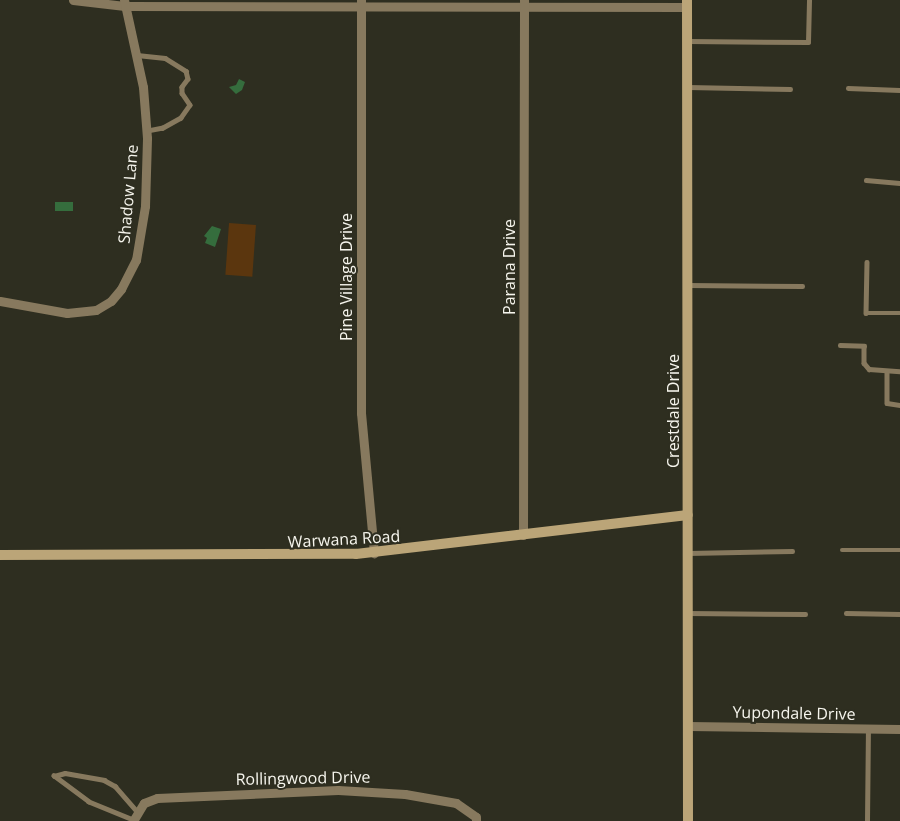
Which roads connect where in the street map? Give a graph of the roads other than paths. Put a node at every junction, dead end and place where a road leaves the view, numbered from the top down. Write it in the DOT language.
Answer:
graph roads {
  1 [pos="73,0"];
  2 [pos="809,0"];
  3 [pos="125,3"];
  4 [pos="361,3"];
  5 [pos="524,4"];
  6 [pos="687,4"];
  7 [pos="687,41"];
  8 [pos="137,55"];
  9 [pos="688,88"];
  10 [pos="848,88"];
  11 [pos="790,89"];
  12 [pos="900,90"];
  13 [pos="147,131"];
  14 [pos="866,180"];
  15 [pos="900,183"];
  16 [pos="867,262"];
  17 [pos="688,285"];
  18 [pos="802,286"];
  19 [pos="0,300"];
  20 [pos="900,313"];
  21 [pos="840,345"];
  22 [pos="886,370"];
  23 [pos="900,371"];
  24 [pos="900,404"];
  25 [pos="688,515"];
  26 [pos="523,535"];
  27 [pos="842,550"];
  28 [pos="900,550"];
  29 [pos="792,551"];
  30 [pos="374,553"];
  31 [pos="688,553"];
  32 [pos="0,555"];
  33 [pos="688,613"];
  34 [pos="846,613"];
  35 [pos="805,614"];
  36 [pos="900,614"];
  37 [pos="688,726"];
  38 [pos="868,729"];
  39 [pos="900,729"];
  40 [pos="134,818"];
  41 [pos="476,821"];
  42 [pos="688,821"];
  43 [pos="867,821"];
  1 -- 3 [label="street"];
  2 -- 7 [label="lane"];
  3 -- 4 [label="street"];
  3 -- 8 [label="street, Shadow Lane"];
  4 -- 5 [label="street"];
  4 -- 30 [label="street, Pine Village Drive"];
  5 -- 6 [label="street"];
  5 -- 26 [label="street, Parana Drive"];
  6 -- 7 [label="street, Crestdale Drive"];
  7 -- 9 [label="street, Crestdale Drive"];
  8 -- 13 [label="street, Shadow Lane"];
  8 -- 13 [label="lane"];
  9 -- 11 [label="lane"];
  9 -- 17 [label="street, Crestdale Drive"];
  10 -- 12 [label="lane"];
  13 -- 19 [label="street, Shadow Lane"];
  14 -- 15 [label="lane"];
  16 -- 20 [label="lane"];
  17 -- 18 [label="lane"];
  17 -- 25 [label="street, Crestdale Drive"];
  21 -- 22 [label="lane"];
  22 -- 23 [label="lane"];
  22 -- 24 [label="lane"];
  25 -- 26 [label="street, Warwana Road"];
  25 -- 31 [label="street, Crestdale Drive"];
  26 -- 30 [label="street, Warwana Road"];
  27 -- 28 [label="lane"];
  29 -- 31 [label="lane"];
  30 -- 32 [label="street, Warwana Road"];
  31 -- 33 [label="street, Crestdale Drive"];
  33 -- 35 [label="lane"];
  33 -- 37 [label="street, Crestdale Drive"];
  34 -- 36 [label="lane"];
  37 -- 38 [label="street, Yupondale Drive"];
  37 -- 42 [label="street, Crestdale Drive"];
  38 -- 39 [label="street, Yupondale Drive"];
  38 -- 43 [label="lane"];
  40 -- 40 [label="lane"];
  40 -- 41 [label="street, Rollingwood Drive"];
}
